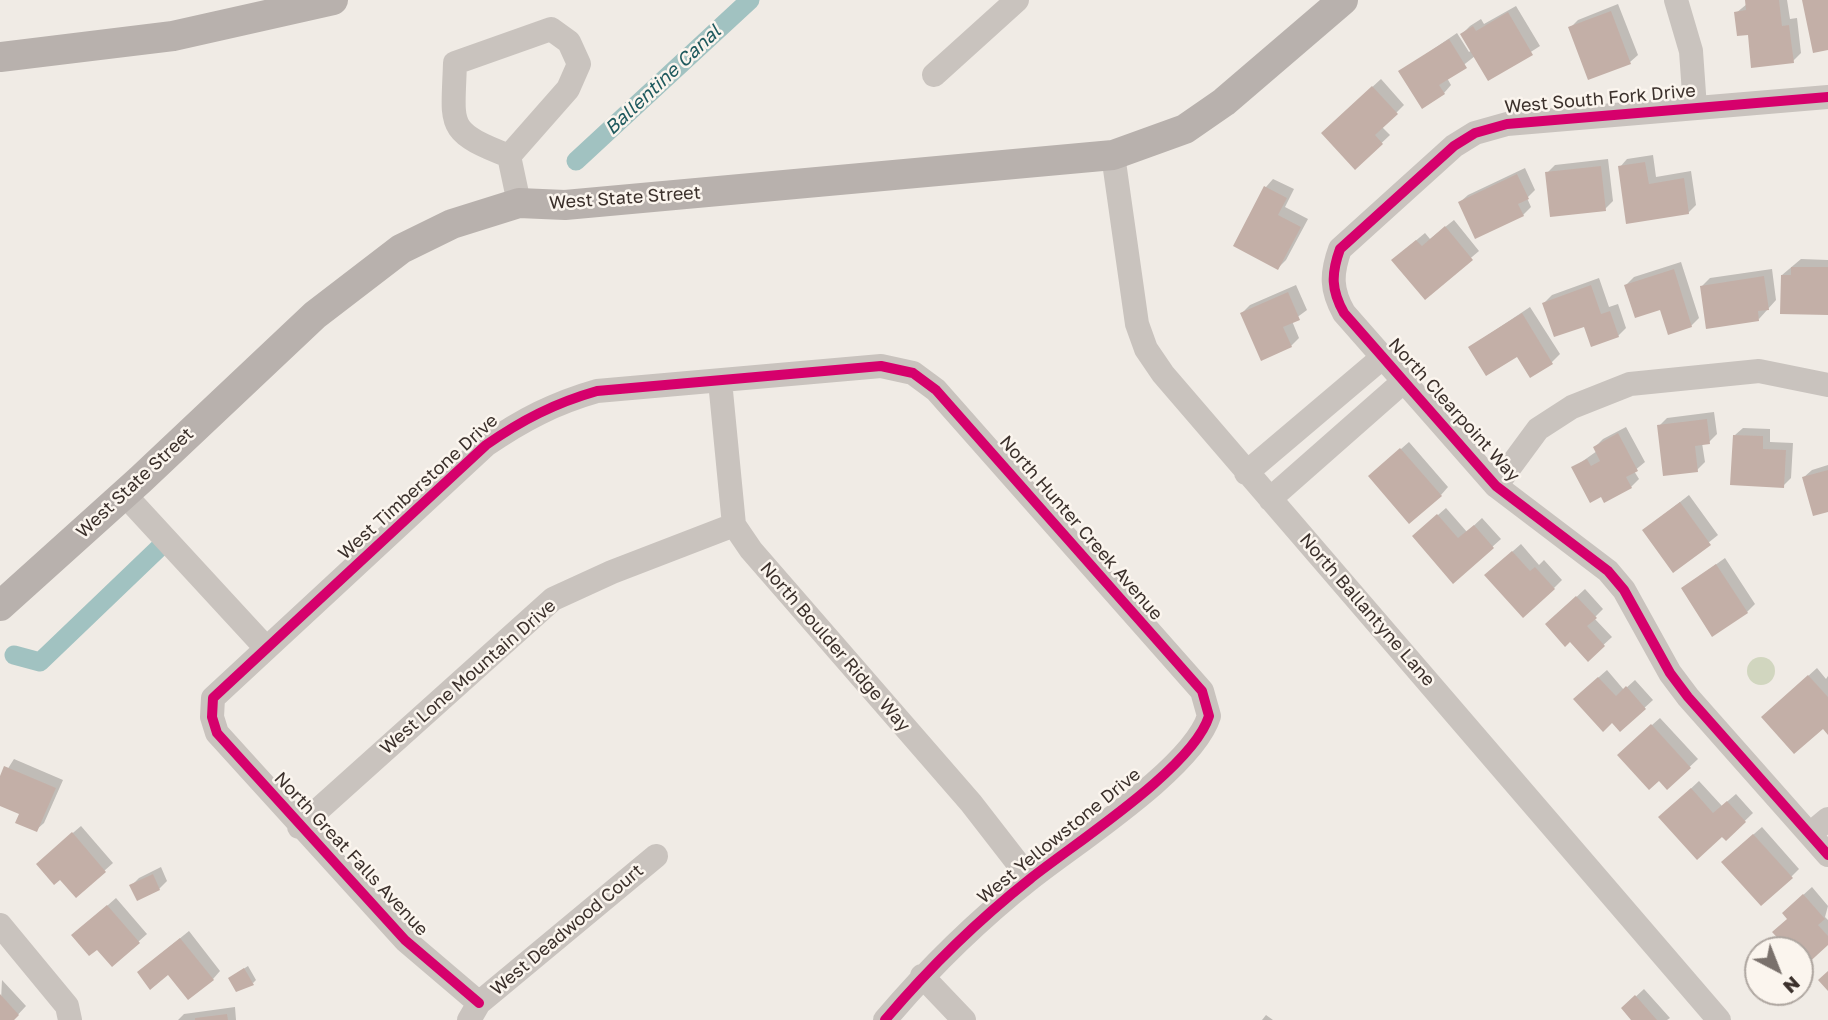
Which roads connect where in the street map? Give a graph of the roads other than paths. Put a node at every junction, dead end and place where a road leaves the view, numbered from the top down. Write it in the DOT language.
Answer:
graph roads {
  1 [pos="333,0"];
  2 [pos="1017,0"];
  3 [pos="1343,0"];
  4 [pos="1676,0"];
  5 [pos="0,57"];
  6 [pos="934,75"];
  7 [pos="1828,97"];
  8 [pos="1695,108"];
  9 [pos="1113,155"];
  10 [pos="509,156"];
  11 [pos="519,203"];
  12 [pos="1334,295"];
  13 [pos="1383,357"];
  14 [pos="913,373"];
  15 [pos="720,381"];
  16 [pos="1404,381"];
  17 [pos="1828,385"];
  18 [pos="1246,473"];
  19 [pos="1496,486"];
  20 [pos="124,494"];
  21 [pos="1270,499"];
  22 [pos="734,525"];
  23 [pos="0,606"];
  24 [pos="266,648"];
  25 [pos="212,716"];
  26 [pos="1209,716"];
  27 [pos="299,827"];
  28 [pos="1819,827"];
  29 [pos="1828,855"];
  30 [pos="656,856"];
  31 [pos="1030,879"];
  32 [pos="0,925"];
  33 [pos="922,976"];
  34 [pos="474,1012"];
  35 [pos="70,1020"];
  36 [pos="885,1020"];
  37 [pos="964,1020"];
  38 [pos="1719,1020"];
  1 -- 5 [label="main road"];
  2 -- 6 [label="street"];
  3 -- 9 [label="main road, West State Street"];
  4 -- 8 [label="street"];
  7 -- 8 [label="street, West South Fork Drive"];
  8 -- 12 [label="street, West South Fork Drive"];
  9 -- 11 [label="main road, West State Street"];
  9 -- 18 [label="street, North Ballantyne Lane"];
  10 -- 10 [label="street"];
  10 -- 11 [label="street"];
  11 -- 20 [label="main road, West State Street"];
  12 -- 13 [label="street, North Clearpoint Way"];
  13 -- 16 [label="street, North Clearpoint Way"];
  13 -- 18 [label="street"];
  14 -- 15 [label="street, West Timberstone Drive"];
  14 -- 26 [label="street, North Hunter Creek Avenue"];
  15 -- 22 [label="street, North Boulder Ridge Way"];
  15 -- 24 [label="street, West Timberstone Drive"];
  16 -- 19 [label="street, North Clearpoint Way"];
  16 -- 21 [label="street"];
  17 -- 19 [label="street"];
  18 -- 21 [label="street, North Ballantyne Lane"];
  19 -- 28 [label="street, North Clearpoint Way"];
  20 -- 23 [label="main road, West State Street"];
  20 -- 24 [label="street"];
  21 -- 38 [label="street, North Ballantyne Lane"];
  22 -- 27 [label="street, West Lone Mountain Drive"];
  22 -- 31 [label="street, North Boulder Ridge Way"];
  24 -- 25 [label="street, West Timberstone Drive"];
  25 -- 27 [label="street, North Great Falls Avenue"];
  26 -- 31 [label="street, West Yellowstone Drive"];
  27 -- 34 [label="street, North Great Falls Avenue"];
  28 -- 29 [label="street, North Clearpoint Way"];
  30 -- 34 [label="street, West Deadwood Court"];
  31 -- 33 [label="street, West Yellowstone Drive"];
  32 -- 35 [label="street"];
  33 -- 36 [label="street, West Yellowstone Drive"];
  33 -- 37 [label="street"];
}
